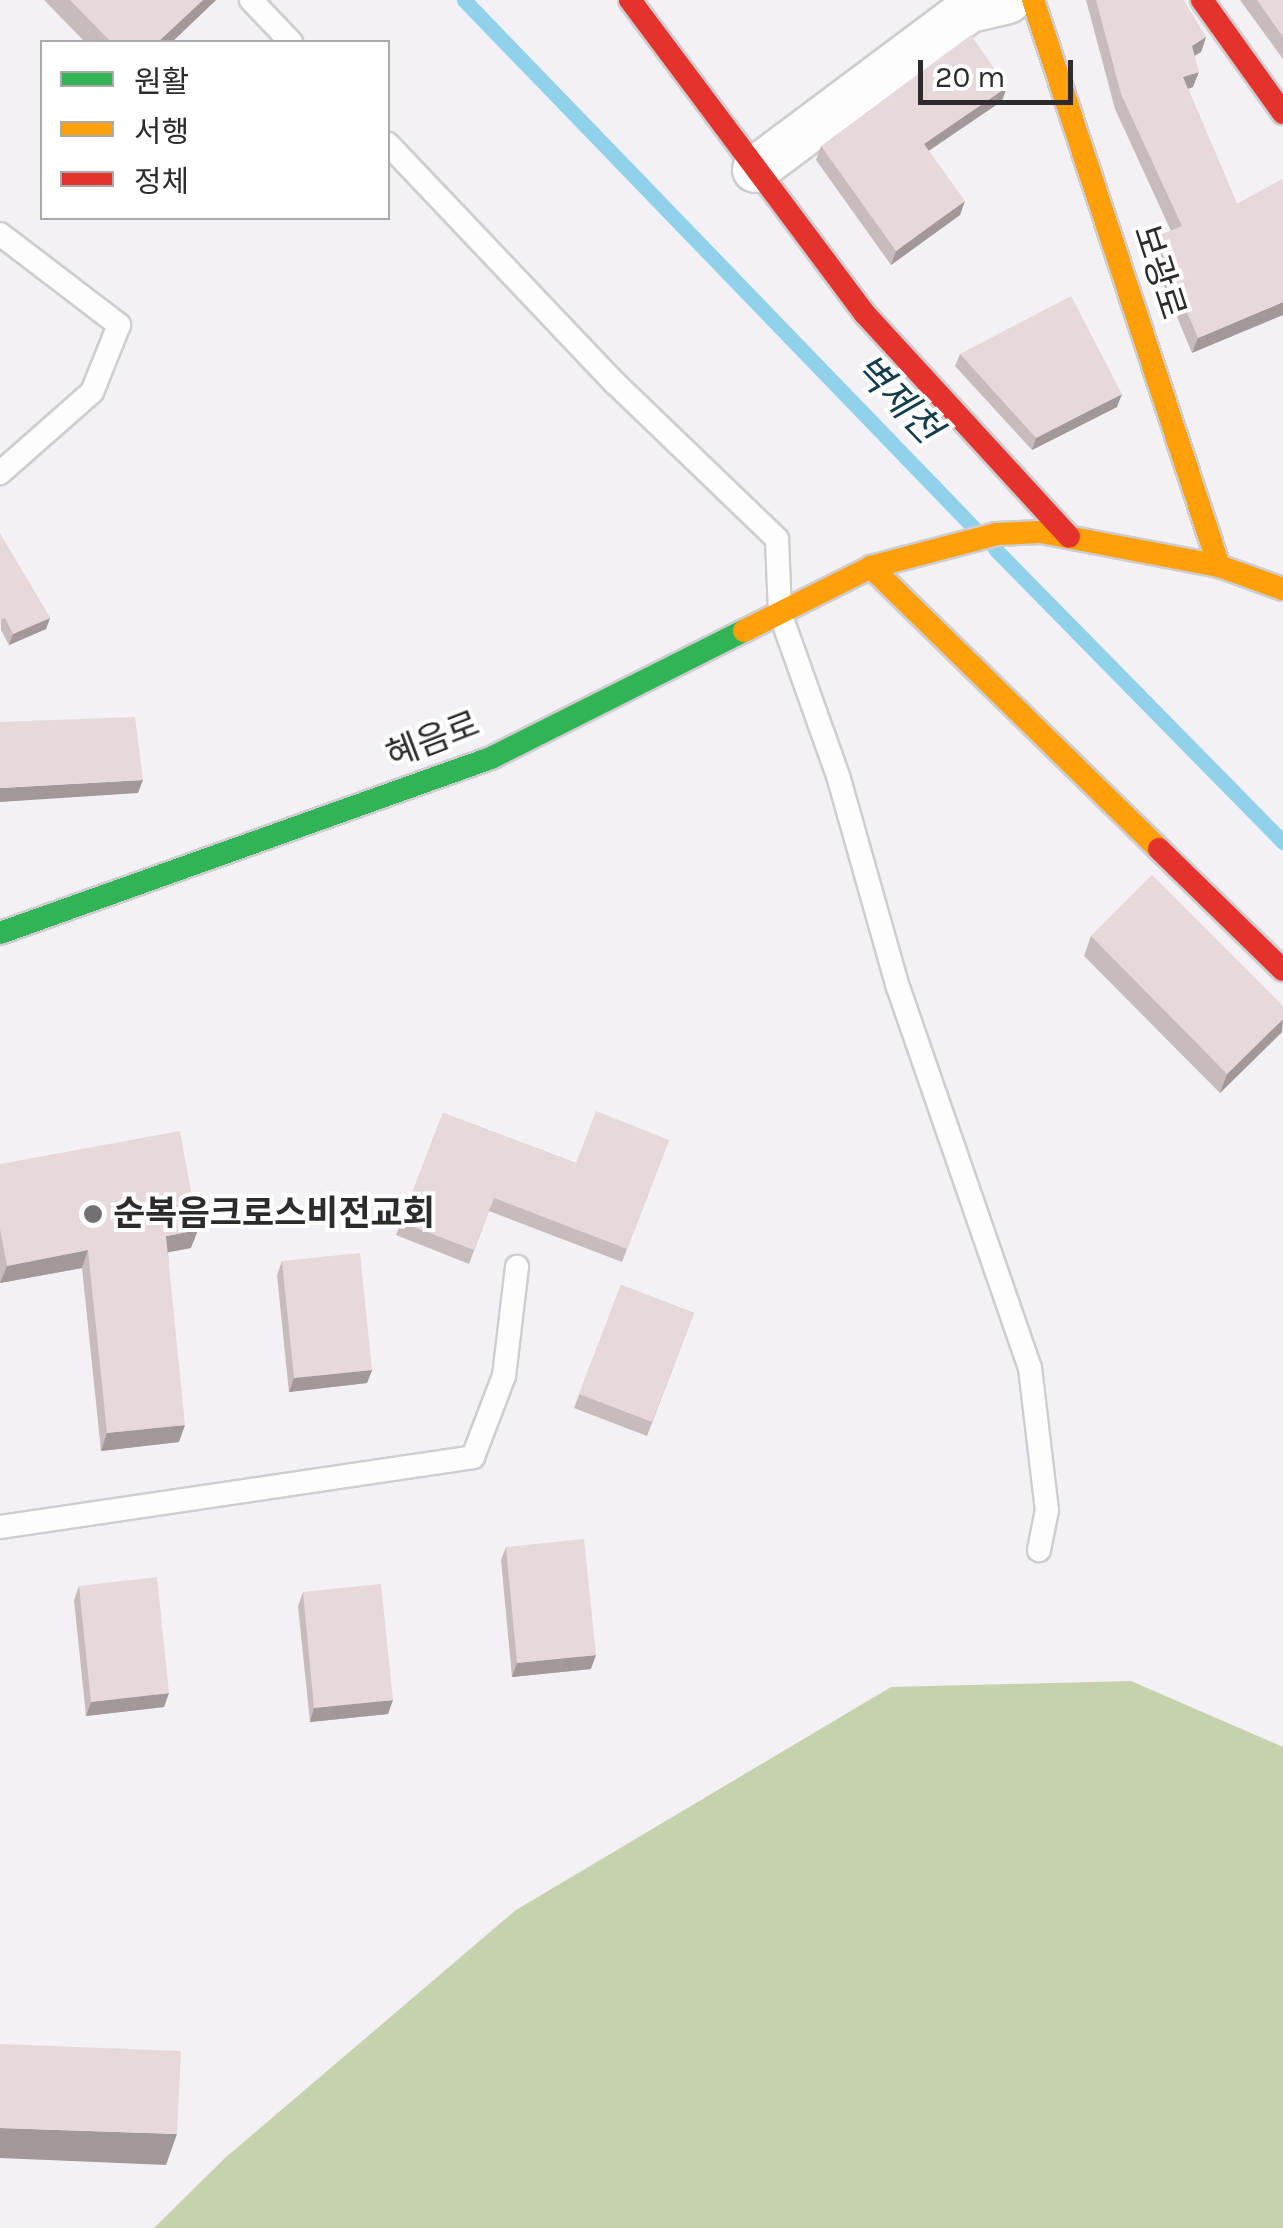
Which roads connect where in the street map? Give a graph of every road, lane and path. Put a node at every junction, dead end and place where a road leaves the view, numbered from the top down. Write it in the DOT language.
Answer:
graph roads {
  1 [pos="251,0"];
  2 [pos="630,0"];
  3 [pos="1006,0"];
  4 [pos="1033,0"];
  5 [pos="1202,0"];
  6 [pos="289,40"];
  7 [pos="1283,113"];
  8 [pos="390,146"];
  9 [pos="755,169"];
  10 [pos="0,234"];
  11 [pos="0,472"];
  12 [pos="1069,537"];
  13 [pos="1219,566"];
  14 [pos="871,567"];
  15 [pos="1283,589"];
  16 [pos="780,613"];
  17 [pos="0,933"];
  18 [pos="1283,970"];
  19 [pos="518,1268"];
  20 [pos="0,1527"];
  21 [pos="1039,1550"];
  1 -- 6 [label="lane"];
  2 -- 9 [label="main road"];
  3 -- 9 [label="street"];
  4 -- 13 [label="main road, 보광로"];
  5 -- 7 [label="main road"];
  8 -- 16 [label="lane"];
  9 -- 12 [label="main road"];
  10 -- 11 [label="lane"];
  12 -- 13 [label="main road"];
  12 -- 14 [label="main road, 혜음로"];
  13 -- 15 [label="main road"];
  14 -- 16 [label="main road, 혜음로"];
  14 -- 18 [label="main road"];
  16 -- 17 [label="main road, 혜음로"];
  16 -- 21 [label="lane"];
  19 -- 20 [label="lane"];
}
